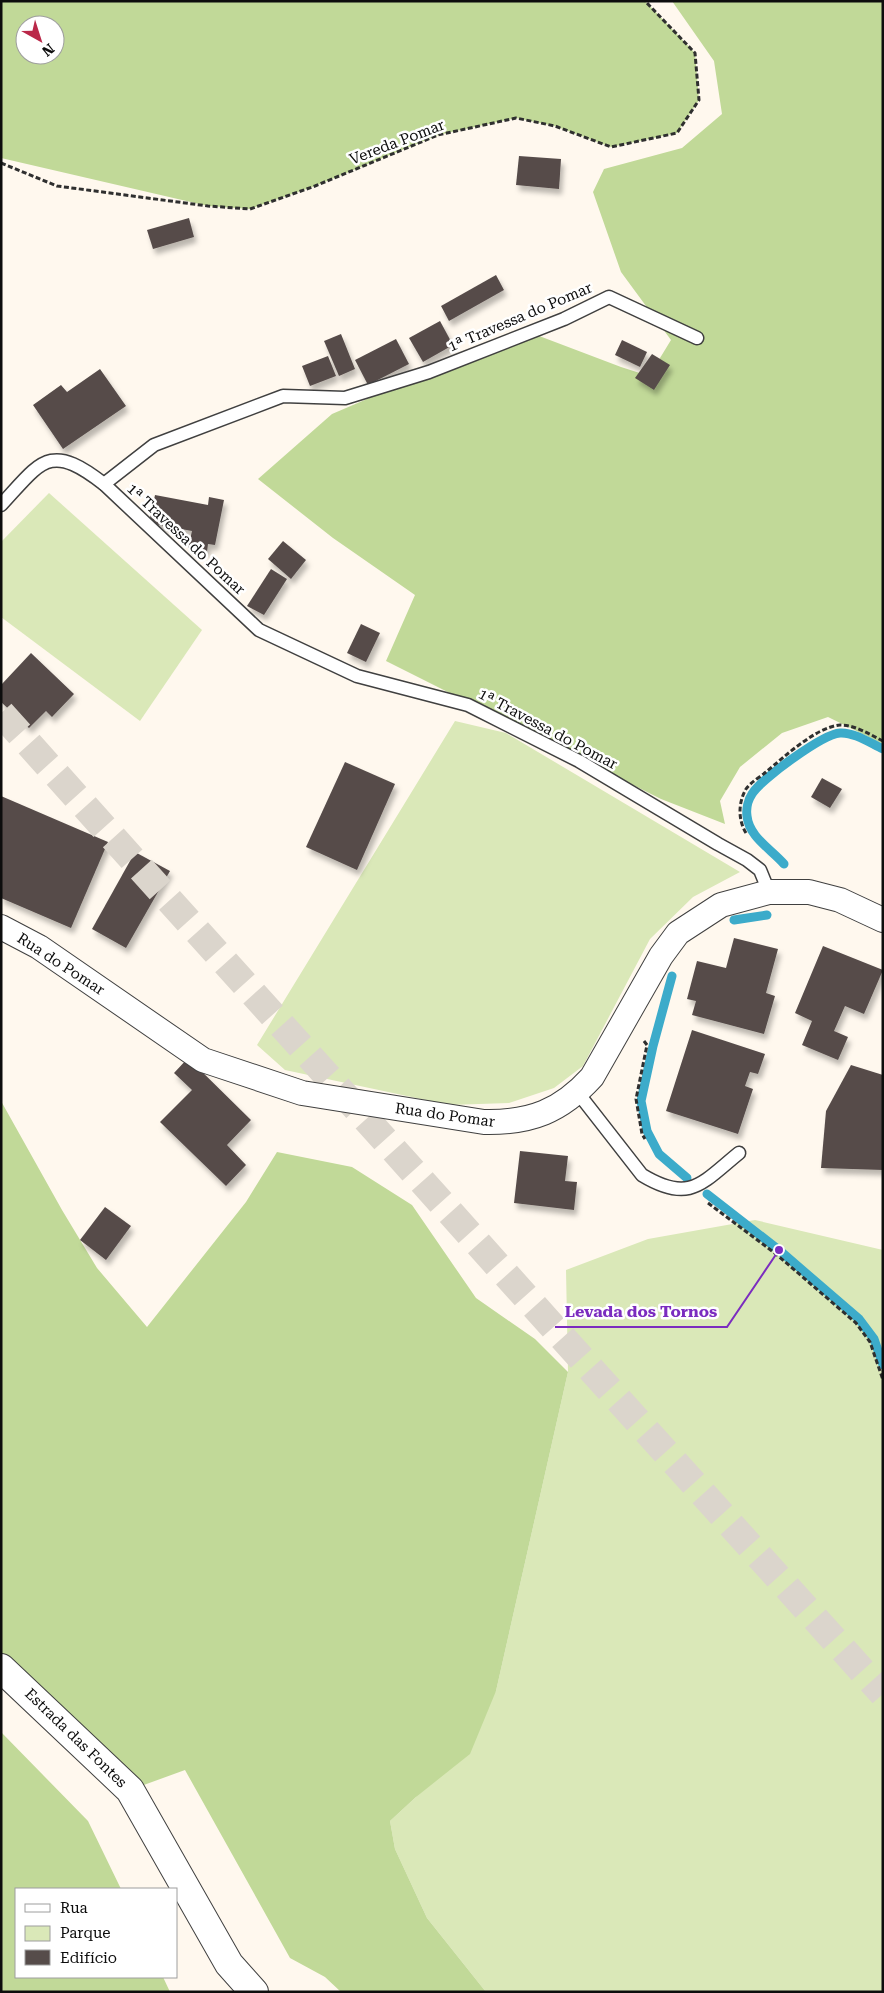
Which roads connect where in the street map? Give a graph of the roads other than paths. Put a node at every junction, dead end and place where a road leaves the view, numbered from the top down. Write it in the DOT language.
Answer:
graph roads {
  1 [pos="698,338"];
  2 [pos="104,484"];
  3 [pos="1,506"];
  4 [pos="769,892"];
  5 [pos="883,920"];
  6 [pos="1,927"];
  7 [pos="578,1093"];
  8 [pos="739,1153"];
  9 [pos="1,1668"];
  10 [pos="254,1992"];
  1 -- 2 [label="lane, 1ª Travessa do Pomar"];
  2 -- 3 [label="lane, 1ª Travessa do Pomar"];
  2 -- 4 [label="lane, 1ª Travessa do Pomar"];
  4 -- 5 [label="street, Rua do Pomar"];
  4 -- 7 [label="street, Rua do Pomar"];
  6 -- 7 [label="street, Rua do Pomar"];
  7 -- 8 [label="lane"];
  9 -- 10 [label="street, Estrada das Fontes"];
}
